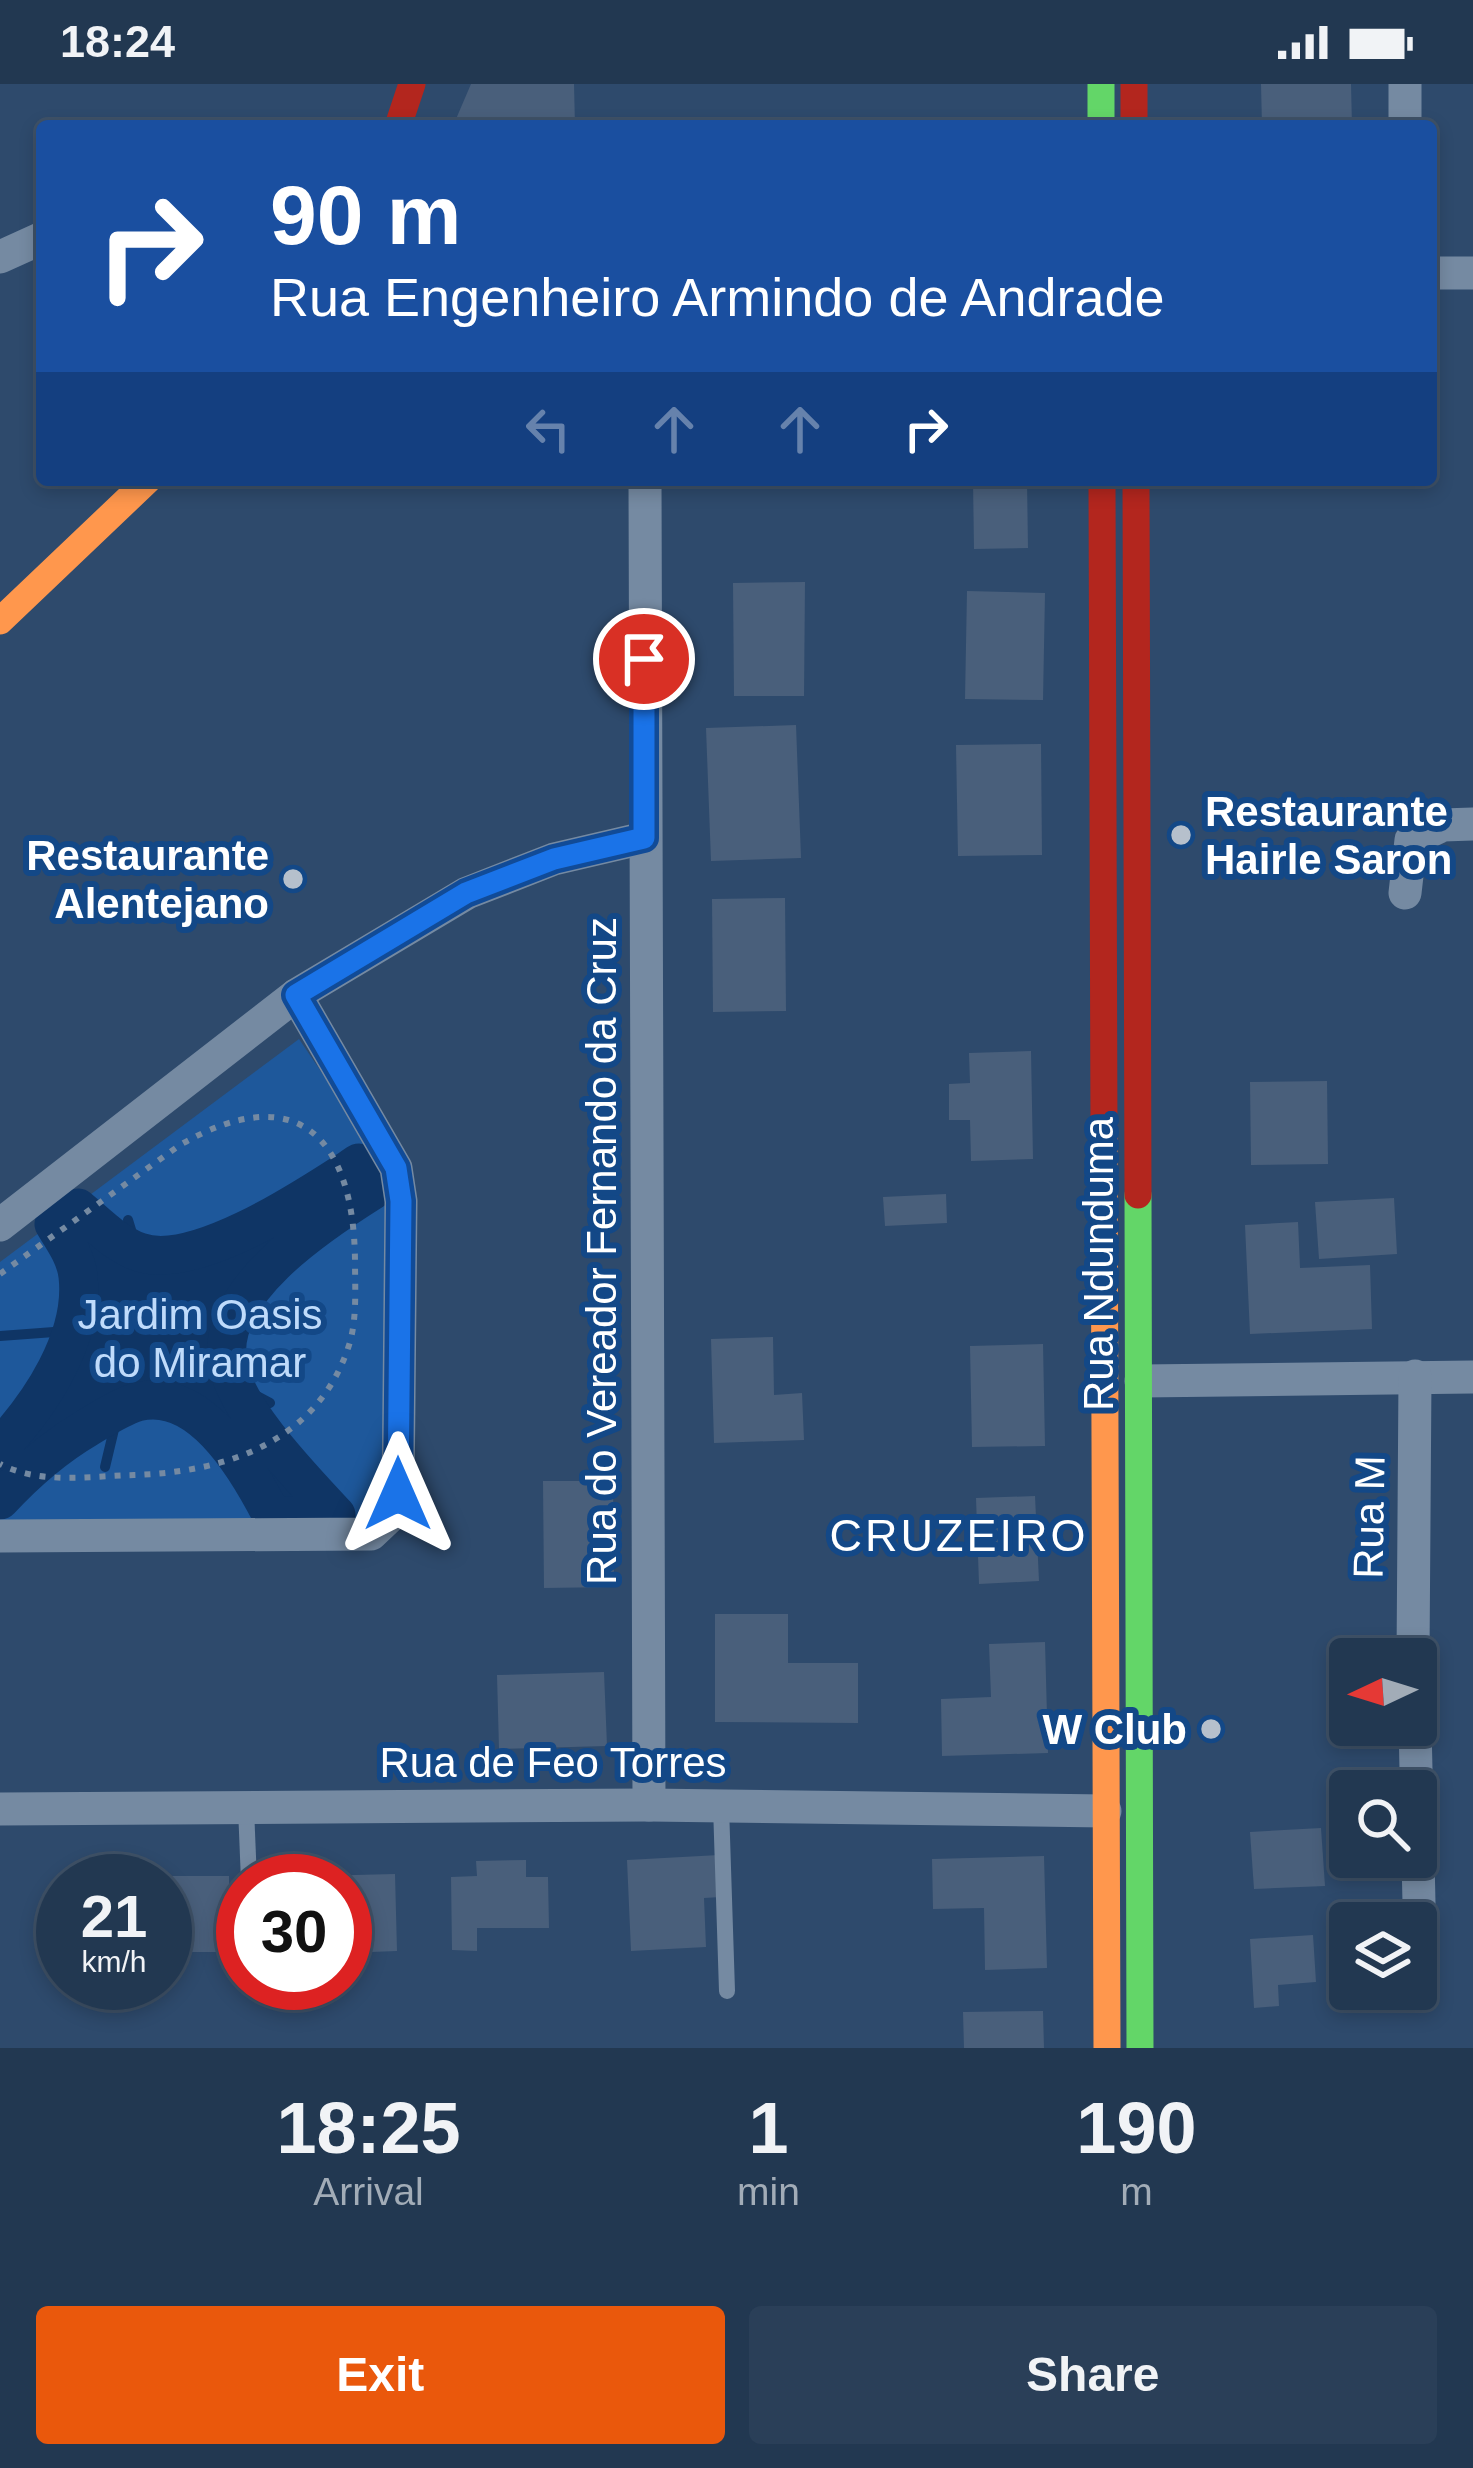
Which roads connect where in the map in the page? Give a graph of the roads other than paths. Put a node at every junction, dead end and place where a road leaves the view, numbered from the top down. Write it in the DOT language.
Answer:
graph roads {
  1 [pos="412,84"];
  2 [pos="1101,84"];
  3 [pos="1134,84"];
  4 [pos="1405,84"];
  5 [pos="400,120"];
  6 [pos="1101,120"];
  7 [pos="1134,120"];
  8 [pos="1405,120"];
  9 [pos="36,241"];
  10 [pos="0,257"];
  11 [pos="1437,273"];
  12 [pos="1473,273"];
  13 [pos="142,486"];
  14 [pos="645,486"];
  15 [pos="1102,486"];
  16 [pos="1136,486"];
  17 [pos="0,621"];
  18 [pos="1473,824"];
  19 [pos="644,838"];
  20 [pos="1405,893"];
  21 [pos="296,995"];
  22 [pos="0,1225"];
  23 [pos="1415,1376"];
  24 [pos="1473,1377"];
  25 [pos="1141,1381"];
  26 [pos="0,1536"];
  27 [pos="1413,1638"];
  28 [pos="1415,1746"];
  29 [pos="649,1805"];
  30 [pos="721,1806"];
  31 [pos="246,1808"];
  32 [pos="0,1809"];
  33 [pos="1105,1811"];
  34 [pos="248,1854"];
  35 [pos="1419,1902"];
  36 [pos="727,1991"];
  37 [pos="1107,2048"];
  38 [pos="1140,2048"];
  1 -- 5 [label="main road"];
  2 -- 6 [label="main road"];
  3 -- 7 [label="main road"];
  4 -- 8 [label="street"];
  9 -- 10 [label="street"];
  11 -- 12 [label="street"];
  13 -- 17 [label="main road"];
  14 -- 19 [label="street, Rua do Vereador Fernando da Cruz"];
  15 -- 33 [label="main road, Rua Ndunduma"];
  16 -- 25 [label="main road, Rua Ndunduma"];
  18 -- 20 [label="street"];
  19 -- 21 [label="street"];
  19 -- 29 [label="street, Rua do Vereador Fernando da Cruz"];
  21 -- 22 [label="street"];
  21 -- 26 [label="street"];
  23 -- 24 [label="street"];
  23 -- 25 [label="street"];
  23 -- 27 [label="street, Rua M"];
  25 -- 38 [label="main road, Rua Ndunduma"];
  28 -- 35 [label="street"];
  29 -- 30 [label="street, Rua de Feo Torres"];
  29 -- 31 [label="street, Rua de Feo Torres"];
  30 -- 33 [label="street, Rua de Feo Torres"];
  30 -- 36 [label="lane"];
  31 -- 32 [label="street, Rua de Feo Torres"];
  31 -- 34 [label="lane"];
  33 -- 37 [label="main road, Rua Ndunduma"];
}
